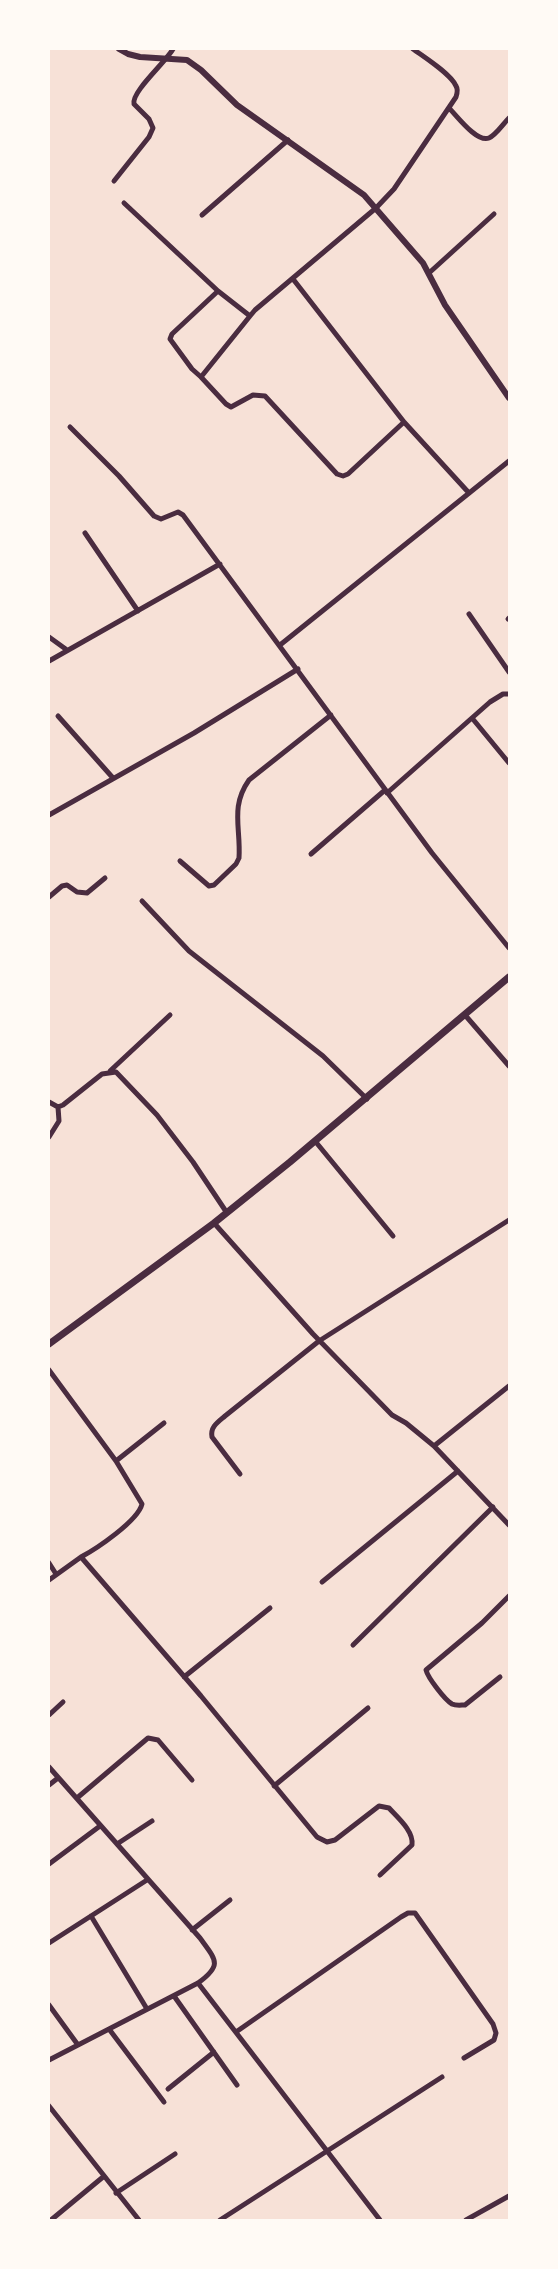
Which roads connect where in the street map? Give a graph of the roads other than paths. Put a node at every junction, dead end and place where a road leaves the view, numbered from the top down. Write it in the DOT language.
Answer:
graph roads {
  1 [pos="119,49"];
  2 [pos="172,49"];
  3 [pos="413,49"];
  4 [pos="168,58"];
  5 [pos="449,108"];
  6 [pos="509,118"];
  7 [pos="288,140"];
  8 [pos="114,181"];
  9 [pos="124,202"];
  10 [pos="376,208"];
  11 [pos="494,214"];
  12 [pos="202,215"];
  13 [pos="429,273"];
  14 [pos="293,279"];
  15 [pos="218,291"];
  16 [pos="250,316"];
  17 [pos="201,377"];
  18 [pos="509,398"];
  19 [pos="404,422"];
  20 [pos="70,427"];
  21 [pos="509,461"];
  22 [pos="469,493"];
  23 [pos="85,534"];
  24 [pos="220,564"];
  25 [pos="138,611"];
  26 [pos="469,614"];
  27 [pos="49,637"];
  28 [pos="280,645"];
  29 [pos="67,650"];
  30 [pos="49,661"];
  31 [pos="298,669"];
  32 [pos="509,672"];
  33 [pos="509,694"];
  34 [pos="331,715"];
  35 [pos="58,716"];
  36 [pos="472,718"];
  37 [pos="509,763"];
  38 [pos="113,778"];
  39 [pos="386,791"];
  40 [pos="49,815"];
  41 [pos="311,854"];
  42 [pos="180,861"];
  43 [pos="105,878"];
  44 [pos="49,897"];
  45 [pos="142,901"];
  46 [pos="509,948"];
  47 [pos="509,977"];
  48 [pos="170,1014"];
  49 [pos="465,1015"];
  50 [pos="509,1066"];
  51 [pos="110,1072"];
  52 [pos="368,1099"];
  53 [pos="49,1102"];
  54 [pos="58,1106"];
  55 [pos="49,1136"];
  56 [pos="315,1141"];
  57 [pos="227,1213"];
  58 [pos="509,1220"];
  59 [pos="214,1223"];
  60 [pos="393,1236"];
  61 [pos="319,1341"];
  62 [pos="49,1344"];
  63 [pos="49,1370"];
  64 [pos="509,1386"];
  65 [pos="164,1423"];
  66 [pos="434,1446"];
  67 [pos="116,1461"];
  68 [pos="458,1471"];
  69 [pos="240,1474"];
  70 [pos="493,1507"];
  71 [pos="509,1525"];
  72 [pos="81,1556"];
  73 [pos="49,1563"];
  74 [pos="56,1574"];
  75 [pos="49,1580"];
  76 [pos="322,1582"];
  77 [pos="509,1596"];
  78 [pos="270,1608"];
  79 [pos="353,1645"];
  80 [pos="184,1677"];
  81 [pos="500,1677"];
  82 [pos="63,1702"];
  83 [pos="368,1708"];
  84 [pos="49,1715"];
  85 [pos="49,1767"];
  86 [pos="58,1778"];
  87 [pos="192,1780"];
  88 [pos="49,1785"];
  89 [pos="274,1786"];
  90 [pos="77,1798"];
  91 [pos="152,1821"];
  92 [pos="100,1826"];
  93 [pos="117,1844"];
  94 [pos="49,1864"];
  95 [pos="380,1875"];
  96 [pos="147,1880"];
  97 [pos="230,1900"];
  98 [pos="91,1916"];
  99 [pos="192,1930"];
  100 [pos="49,1943"];
  101 [pos="198,1983"];
  102 [pos="174,1996"];
  103 [pos="49,2005"];
  104 [pos="147,2009"];
  105 [pos="109,2029"];
  106 [pos="236,2032"];
  107 [pos="78,2045"];
  108 [pos="214,2052"];
  109 [pos="464,2058"];
  110 [pos="49,2060"];
  111 [pos="442,2078"];
  112 [pos="236,2085"];
  113 [pos="168,2089"];
  114 [pos="164,2102"];
  115 [pos="49,2106"];
  116 [pos="326,2150"];
  117 [pos="175,2154"];
  118 [pos="103,2177"];
  119 [pos="116,2193"];
  120 [pos="509,2196"];
  121 [pos="51,2220"];
  122 [pos="139,2220"];
  123 [pos="220,2220"];
  124 [pos="380,2220"];
  125 [pos="466,2220"];
  1 -- 4 [label="street"];
  2 -- 4 [label="street"];
  3 -- 5 [label="street"];
  4 -- 7 [label="street"];
  4 -- 8 [label="street"];
  5 -- 6 [label="street"];
  5 -- 10 [label="street"];
  7 -- 10 [label="street"];
  7 -- 12 [label="street"];
  9 -- 15 [label="street"];
  10 -- 13 [label="street"];
  10 -- 14 [label="street"];
  11 -- 13 [label="street"];
  13 -- 18 [label="street"];
  14 -- 16 [label="street"];
  14 -- 19 [label="street"];
  15 -- 16 [label="street"];
  15 -- 17 [label="street"];
  16 -- 17 [label="street"];
  17 -- 19 [label="street"];
  19 -- 22 [label="street"];
  20 -- 24 [label="street"];
  21 -- 22 [label="street"];
  22 -- 28 [label="street"];
  23 -- 25 [label="street"];
  24 -- 25 [label="street"];
  24 -- 28 [label="street"];
  25 -- 29 [label="street"];
  26 -- 32 [label="street"];
  27 -- 29 [label="street"];
  28 -- 31 [label="street"];
  29 -- 30 [label="street"];
  31 -- 34 [label="street"];
  31 -- 38 [label="street"];
  33 -- 36 [label="street"];
  34 -- 39 [label="street"];
  34 -- 42 [label="street"];
  35 -- 38 [label="street"];
  36 -- 37 [label="street"];
  36 -- 39 [label="street"];
  38 -- 40 [label="street"];
  39 -- 41 [label="street"];
  39 -- 46 [label="street"];
  43 -- 44 [label="street"];
  45 -- 52 [label="street"];
  47 -- 49 [label="main road"];
  48 -- 51 [label="street"];
  49 -- 50 [label="street"];
  49 -- 52 [label="main road"];
  51 -- 54 [label="street"];
  51 -- 57 [label="street"];
  52 -- 56 [label="main road"];
  53 -- 54 [label="street"];
  54 -- 55 [label="street"];
  56 -- 57 [label="main road"];
  56 -- 60 [label="street"];
  57 -- 59 [label="main road"];
  58 -- 61 [label="street"];
  59 -- 61 [label="street"];
  59 -- 62 [label="main road"];
  61 -- 66 [label="street"];
  61 -- 69 [label="street"];
  63 -- 67 [label="street"];
  64 -- 66 [label="street"];
  65 -- 67 [label="street"];
  66 -- 68 [label="street"];
  67 -- 72 [label="street"];
  68 -- 70 [label="street"];
  68 -- 76 [label="street"];
  70 -- 71 [label="street"];
  70 -- 79 [label="street"];
  72 -- 74 [label="street"];
  72 -- 80 [label="street"];
  73 -- 74 [label="street"];
  74 -- 75 [label="street"];
  77 -- 81 [label="street"];
  78 -- 80 [label="street"];
  80 -- 89 [label="street"];
  82 -- 84 [label="street"];
  83 -- 89 [label="street"];
  85 -- 86 [label="street"];
  86 -- 88 [label="street"];
  86 -- 90 [label="street"];
  87 -- 90 [label="street"];
  89 -- 95 [label="street"];
  90 -- 92 [label="street"];
  91 -- 93 [label="street"];
  92 -- 93 [label="street"];
  92 -- 94 [label="street"];
  93 -- 96 [label="street"];
  96 -- 98 [label="street"];
  96 -- 99 [label="street"];
  97 -- 99 [label="street"];
  98 -- 100 [label="street"];
  98 -- 104 [label="street"];
  99 -- 101 [label="street"];
  101 -- 102 [label="street"];
  101 -- 106 [label="street"];
  102 -- 104 [label="street"];
  102 -- 108 [label="street"];
  103 -- 107 [label="street"];
  104 -- 105 [label="street"];
  105 -- 107 [label="street"];
  105 -- 114 [label="street"];
  106 -- 109 [label="street"];
  106 -- 116 [label="street"];
  107 -- 110 [label="street"];
  108 -- 112 [label="street"];
  108 -- 113 [label="street"];
  111 -- 116 [label="street"];
  115 -- 118 [label="street"];
  116 -- 123 [label="street"];
  116 -- 124 [label="street"];
  117 -- 119 [label="street"];
  118 -- 119 [label="street"];
  118 -- 121 [label="street"];
  119 -- 122 [label="street"];
  120 -- 125 [label="street"];
}
